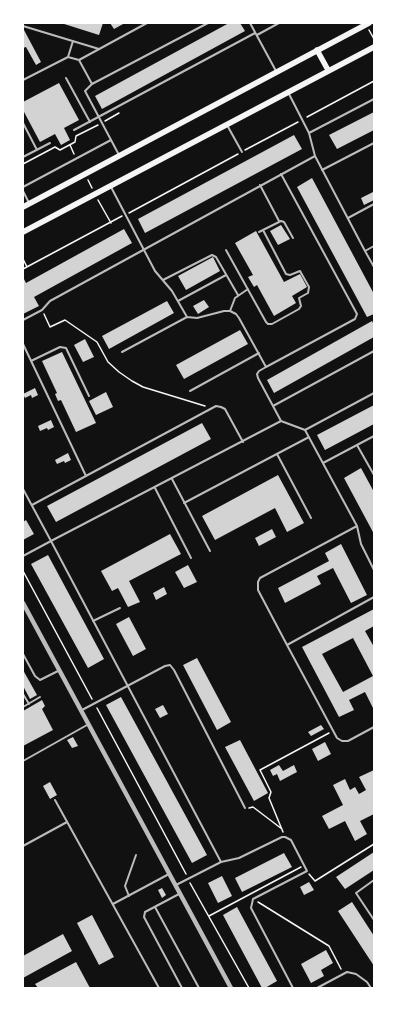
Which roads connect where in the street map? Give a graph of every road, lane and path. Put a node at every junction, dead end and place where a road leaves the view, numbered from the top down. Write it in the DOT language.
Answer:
graph roads {
  1 [pos="147,23"];
  2 [pos="208,23"];
  3 [pos="250,23"];
  4 [pos="279,23"];
  5 [pos="368,24"];
  6 [pos="23,26"];
  7 [pos="256,34"];
  8 [pos="374,39"];
  9 [pos="73,41"];
  10 [pos="374,47"];
  11 [pos="98,49"];
  12 [pos="317,50"];
  13 [pos="68,57"];
  14 [pos="79,60"];
  15 [pos="328,70"];
  16 [pos="276,72"];
  17 [pos="66,78"];
  18 [pos="23,80"];
  19 [pos="374,81"];
  20 [pos="92,84"];
  21 [pos="288,92"];
  22 [pos="374,98"];
  23 [pos="119,113"];
  24 [pos="98,117"];
  25 [pos="302,120"];
  26 [pos="90,122"];
  27 [pos="23,123"];
  28 [pos="101,123"];
  29 [pos="226,124"];
  30 [pos="74,130"];
  31 [pos="309,133"];
  32 [pos="111,140"];
  33 [pos="50,143"];
  34 [pos="374,143"];
  35 [pos="70,145"];
  36 [pos="37,150"];
  37 [pos="242,152"];
  38 [pos="120,156"];
  39 [pos="315,156"];
  40 [pos="23,157"];
  41 [pos="76,158"];
  42 [pos="23,164"];
  43 [pos="322,170"];
  44 [pos="281,174"];
  45 [pos="85,175"];
  46 [pos="260,185"];
  47 [pos="110,186"];
  48 [pos="23,187"];
  49 [pos="23,191"];
  50 [pos="95,194"];
  51 [pos="29,204"];
  52 [pos="374,204"];
  53 [pos="23,207"];
  54 [pos="125,215"];
  55 [pos="348,218"];
  56 [pos="279,221"];
  57 [pos="110,222"];
  58 [pos="263,230"];
  59 [pos="23,232"];
  60 [pos="259,232"];
  61 [pos="293,238"];
  62 [pos="374,246"];
  63 [pos="143,249"];
  64 [pos="226,250"];
  65 [pos="365,251"];
  66 [pos="23,260"];
  67 [pos="27,267"];
  68 [pos="374,267"];
  69 [pos="23,269"];
  70 [pos="226,275"];
  71 [pos="163,280"];
  72 [pos="248,289"];
  73 [pos="238,295"];
  74 [pos="178,301"];
  75 [pos="42,310"];
  76 [pos="230,311"];
  77 [pos="187,317"];
  78 [pos="23,320"];
  79 [pos="23,344"];
  80 [pos="374,351"];
  81 [pos="122,352"];
  82 [pos="259,354"];
  83 [pos="31,361"];
  84 [pos="266,367"];
  85 [pos="190,391"];
  86 [pos="374,393"];
  87 [pos="89,396"];
  88 [pos="273,406"];
  89 [pos="213,408"];
  90 [pos="281,421"];
  91 [pos="305,430"];
  92 [pos="374,436"];
  93 [pos="309,437"];
  94 [pos="243,442"];
  95 [pos="357,445"];
  96 [pos="277,454"];
  97 [pos="323,463"];
  98 [pos="374,475"];
  99 [pos="86,476"];
  100 [pos="172,479"];
  101 [pos="155,488"];
  102 [pos="23,489"];
  103 [pos="184,503"];
  104 [pos="32,505"];
  105 [pos="311,518"];
  106 [pos="357,526"];
  107 [pos="51,541"];
  108 [pos="210,550"];
  109 [pos="23,556"];
  110 [pos="191,558"];
  111 [pos="374,570"];
  112 [pos="23,571"];
  113 [pos="374,597"];
  114 [pos="23,603"];
  115 [pos="120,608"];
  116 [pos="93,621"];
  117 [pos="287,645"];
  118 [pos="23,654"];
  119 [pos="59,670"];
  120 [pos="127,686"];
  121 [pos="23,694"];
  122 [pos="40,698"];
  123 [pos="94,703"];
  124 [pos="29,704"];
  125 [pos="23,707"];
  126 [pos="81,710"];
  127 [pos="88,724"];
  128 [pos="374,727"];
  129 [pos="332,732"];
  130 [pos="23,761"];
  131 [pos="55,800"];
  132 [pos="245,808"];
  133 [pos="67,822"];
  134 [pos="282,829"];
  135 [pos="285,837"];
  136 [pos="374,844"];
  137 [pos="23,846"];
  138 [pos="136,854"];
  139 [pos="221,862"];
  140 [pos="303,865"];
  141 [pos="307,871"];
  142 [pos="169,874"];
  143 [pos="188,879"];
  144 [pos="374,880"];
  145 [pos="175,886"];
  146 [pos="179,894"];
  147 [pos="248,895"];
  148 [pos="128,896"];
  149 [pos="253,899"];
  150 [pos="113,904"];
  151 [pos="155,907"];
  152 [pos="209,916"];
  153 [pos="374,920"];
  154 [pos="344,974"];
  155 [pos="159,988"];
  156 [pos="182,988"];
  157 [pos="199,988"];
  158 [pos="231,988"];
  159 [pos="249,988"];
  160 [pos="294,988"];
  161 [pos="317,988"];
  162 [pos="371,988"];
  1 -- 11 [label="lane"];
  2 -- 20 [label="lane"];
  3 -- 7 [label="lane"];
  4 -- 7 [label="lane"];
  5 -- 8 [label="path"];
  5 -- 12 [label="main road"];
  6 -- 9 [label="lane"];
  7 -- 16 [label="lane"];
  7 -- 24 [label="lane"];
  9 -- 11 [label="lane"];
  9 -- 13 [label="lane"];
  10 -- 15 [label="main road"];
  11 -- 14 [label="lane"];
  12 -- 15 [label="main road"];
  12 -- 16 [label="main road"];
  13 -- 14 [label="lane"];
  13 -- 18 [label="lane"];
  14 -- 20 [label="lane"];
  15 -- 21 [label="main road"];
  16 -- 38 [label="main road"];
  17 -- 26 [label="lane"];
  19 -- 25 [label="path"];
  20 -- 24 [label="lane"];
  21 -- 25 [label="lane"];
  21 -- 29 [label="main road"];
  22 -- 31 [label="lane"];
  23 -- 28 [label="path"];
  24 -- 26 [label="lane"];
  24 -- 28 [label="lane"];
  25 -- 31 [label="lane"];
  25 -- 37 [label="path"];
  26 -- 30 [label="lane"];
  27 -- 36 [label="lane"];
  28 -- 32 [label="lane"];
  28 -- 35 [label="path"];
  29 -- 37 [label="lane"];
  29 -- 47 [label="main road"];
  31 -- 39 [label="lane"];
  32 -- 38 [label="lane"];
  32 -- 41 [label="lane"];
  33 -- 36 [label="lane"];
  34 -- 43 [label="lane"];
  35 -- 41 [label="path"];
  35 -- 42 [label="path"];
  36 -- 40 [label="lane"];
  37 -- 54 [label="path"];
  38 -- 45 [label="main road"];
  39 -- 43 [label="lane"];
  39 -- 44 [label="lane"];
  41 -- 48 [label="lane"];
  43 -- 55 [label="lane"];
  44 -- 46 [label="lane"];
  44 -- 84 [label="lane"];
  45 -- 50 [label="path"];
  45 -- 51 [label="main road"];
  46 -- 56 [label="lane"];
  46 -- 63 [label="lane"];
  47 -- 50 [label="main road"];
  47 -- 54 [label="lane"];
  49 -- 51 [label="lane"];
  50 -- 57 [label="path"];
  50 -- 59 [label="main road"];
  51 -- 53 [label="main road"];
  52 -- 55 [label="lane"];
  54 -- 57 [label="path"];
  54 -- 63 [label="lane"];
  55 -- 65 [label="lane"];
  56 -- 58 [label="lane"];
  56 -- 61 [label="lane"];
  57 -- 67 [label="path"];
  58 -- 60 [label="lane"];
  58 -- 72 [label="lane"];
  62 -- 65 [label="lane"];
  63 -- 71 [label="lane"];
  63 -- 75 [label="lane"];
  64 -- 72 [label="lane"];
  65 -- 68 [label="lane"];
  66 -- 67 [label="path"];
  67 -- 69 [label="path"];
  70 -- 71 [label="lane"];
  70 -- 73 [label="lane"];
  70 -- 74 [label="lane"];
  71 -- 74 [label="lane"];
  72 -- 73 [label="lane"];
  73 -- 76 [label="lane"];
  74 -- 77 [label="lane"];
  75 -- 78 [label="lane"];
  75 -- 89 [label="path"];
  76 -- 77 [label="lane"];
  76 -- 82 [label="lane"];
  77 -- 81 [label="lane"];
  79 -- 83 [label="lane"];
  80 -- 88 [label="lane"];
  82 -- 84 [label="lane"];
  82 -- 85 [label="lane"];
  83 -- 87 [label="lane"];
  83 -- 99 [label="lane"];
  84 -- 88 [label="lane"];
  86 -- 91 [label="lane"];
  88 -- 90 [label="lane"];
  89 -- 94 [label="lane"];
  89 -- 99 [label="lane"];
  90 -- 91 [label="lane"];
  90 -- 94 [label="lane"];
  91 -- 93 [label="lane"];
  92 -- 95 [label="lane"];
  93 -- 96 [label="lane"];
  93 -- 97 [label="lane"];
  94 -- 100 [label="lane"];
  95 -- 97 [label="lane"];
  95 -- 98 [label="lane"];
  96 -- 103 [label="lane"];
  96 -- 105 [label="lane"];
  97 -- 106 [label="lane"];
  99 -- 104 [label="lane"];
  100 -- 101 [label="lane"];
  100 -- 103 [label="lane"];
  101 -- 107 [label="lane"];
  101 -- 110 [label="lane"];
  102 -- 104 [label="lane"];
  103 -- 108 [label="lane"];
  104 -- 107 [label="lane"];
  106 -- 111 [label="lane"];
  106 -- 117 [label="lane"];
  107 -- 109 [label="lane"];
  107 -- 116 [label="lane"];
  112 -- 123 [label="path"];
  113 -- 117 [label="lane"];
  114 -- 119 [label="street"];
  115 -- 116 [label="lane"];
  116 -- 120 [label="lane"];
  117 -- 129 [label="lane"];
  118 -- 119 [label="lane"];
  119 -- 126 [label="street"];
  120 -- 123 [label="lane"];
  120 -- 132 [label="lane"];
  120 -- 139 [label="lane"];
  121 -- 124 [label="lane"];
  122 -- 124 [label="lane"];
  123 -- 126 [label="lane"];
  123 -- 143 [label="path"];
  124 -- 125 [label="lane"];
  126 -- 127 [label="street"];
  127 -- 130 [label="lane"];
  127 -- 142 [label="street"];
  128 -- 129 [label="lane"];
  129 -- 134 [label="path"];
  131 -- 133 [label="lane"];
  132 -- 134 [label="path"];
  133 -- 137 [label="lane"];
  133 -- 150 [label="lane"];
  134 -- 135 [label="path"];
  135 -- 139 [label="lane"];
  135 -- 140 [label="lane"];
  136 -- 141 [label="path"];
  138 -- 148 [label="lane"];
  139 -- 143 [label="lane"];
  140 -- 141 [label="lane"];
  140 -- 147 [label="path"];
  141 -- 149 [label="lane"];
  142 -- 145 [label="street"];
  142 -- 148 [label="lane"];
  143 -- 145 [label="lane"];
  143 -- 152 [label="path"];
  144 -- 153 [label="lane"];
  145 -- 146 [label="street"];
  146 -- 151 [label="lane"];
  146 -- 158 [label="street"];
  147 -- 149 [label="path"];
  147 -- 152 [label="path"];
  148 -- 150 [label="lane"];
  149 -- 154 [label="path"];
  149 -- 160 [label="lane"];
  150 -- 155 [label="lane"];
  151 -- 156 [label="lane"];
  151 -- 157 [label="lane"];
  152 -- 159 [label="path"];
  154 -- 161 [label="lane"];
  154 -- 162 [label="lane"];
}
